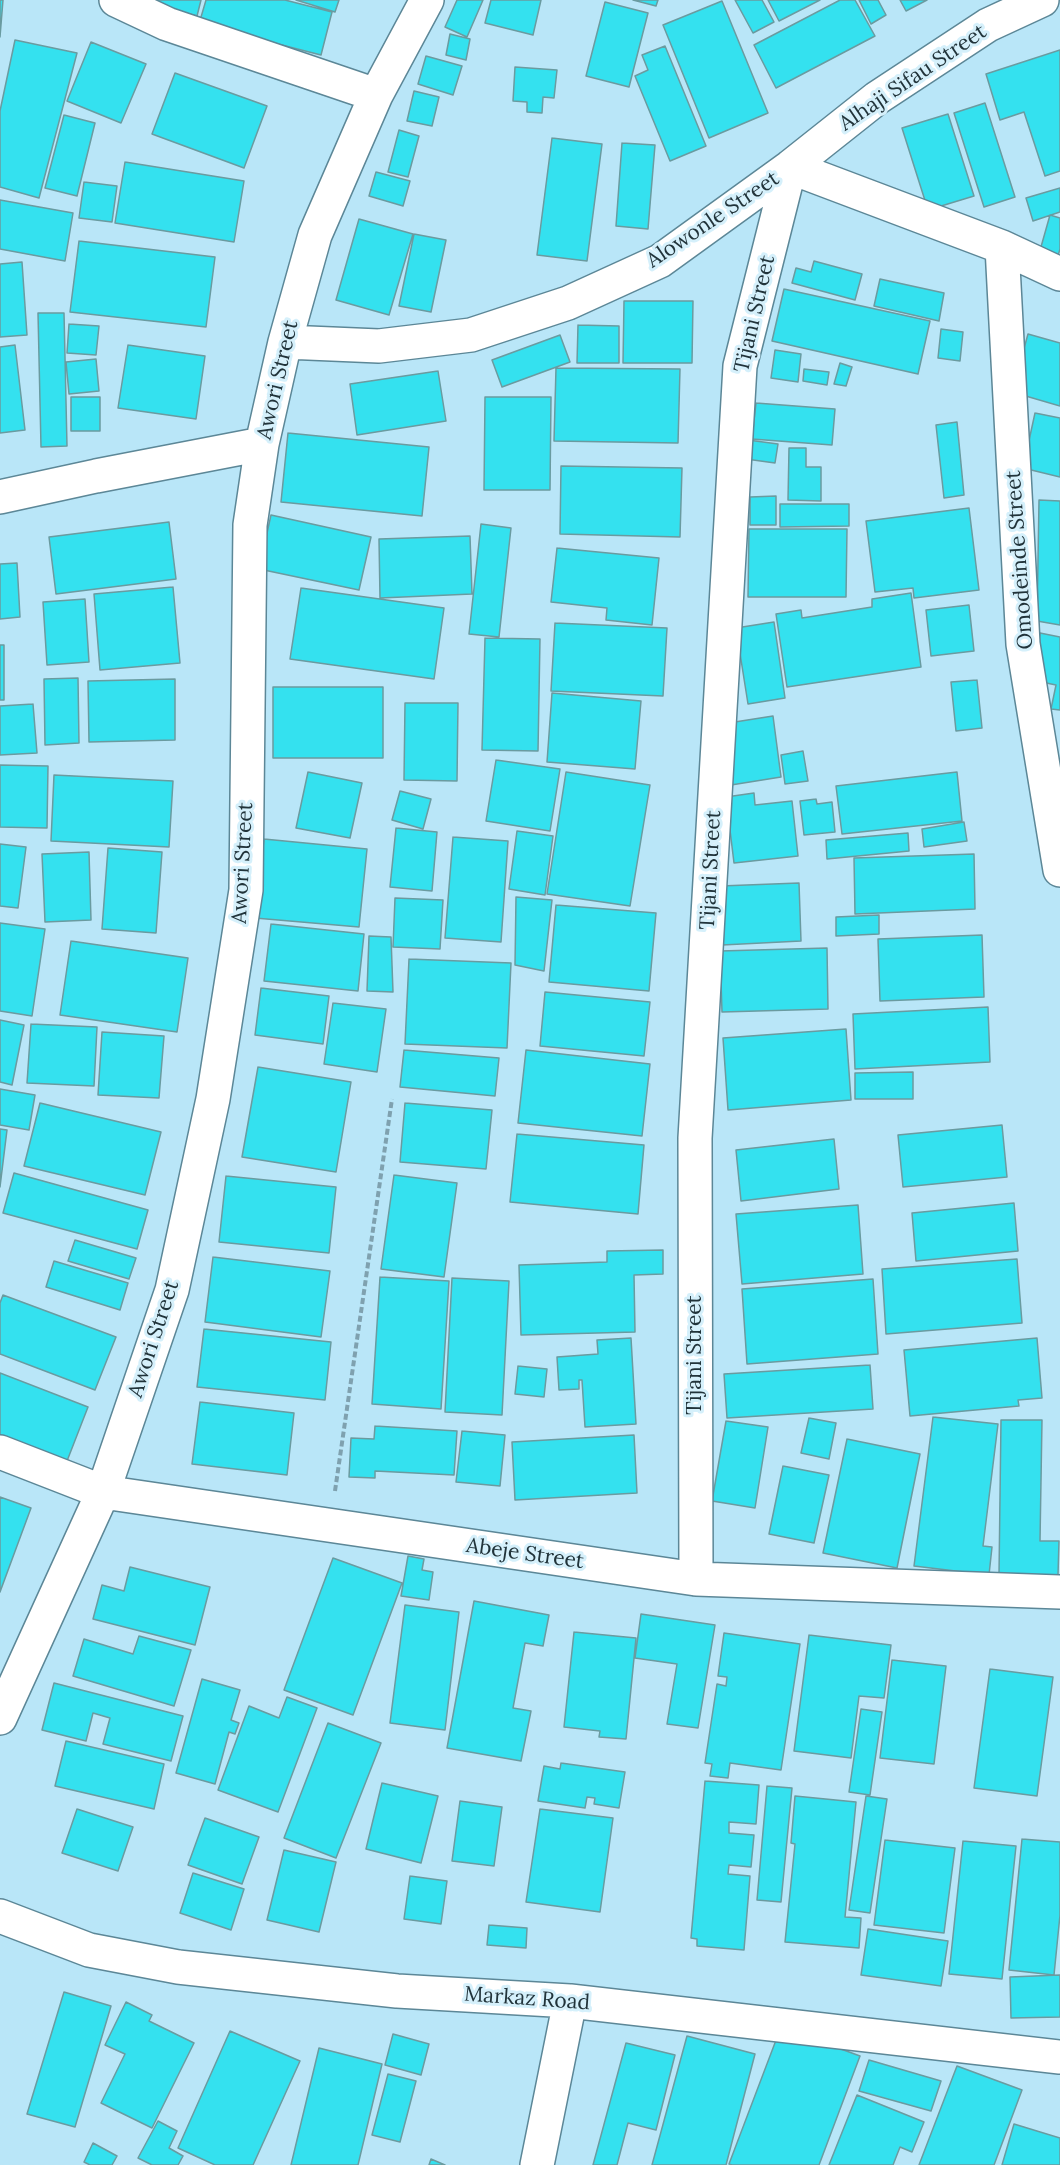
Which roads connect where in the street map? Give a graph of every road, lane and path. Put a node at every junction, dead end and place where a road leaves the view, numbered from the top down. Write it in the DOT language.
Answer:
graph roads {
  1 [pos="116,0"];
  2 [pos="427,0"];
  3 [pos="1042,0"];
  4 [pos="376,95"];
  5 [pos="790,167"];
  6 [pos="1002,247"];
  7 [pos="1060,274"];
  8 [pos="285,342"];
  9 [pos="262,444"];
  10 [pos="0,497"];
  11 [pos="1060,870"];
  12 [pos="392,1100"];
  13 [pos="0,1452"];
  14 [pos="103,1492"];
  15 [pos="330,1525"];
  16 [pos="696,1579"];
  17 [pos="1060,1592"];
  18 [pos="0,1718"];
  19 [pos="0,1916"];
  20 [pos="570,2001"];
  21 [pos="1060,2056"];
  22 [pos="537,2165"];
  1 -- 4 [label="street"];
  2 -- 4 [label="street, Awori Street"];
  3 -- 5 [label="street, Alhaji Sifau Street"];
  4 -- 8 [label="street, Awori Street"];
  5 -- 6 [label="street, Alowonle Street"];
  5 -- 8 [label="street, Alowonle Street"];
  5 -- 16 [label="street, Tijani Street"];
  6 -- 7 [label="street, Alowonle Street"];
  6 -- 11 [label="street, Omodeinde Street"];
  8 -- 9 [label="street, Awori Street"];
  9 -- 10 [label="street"];
  9 -- 14 [label="street, Awori Street"];
  12 -- 15 [label="path"];
  13 -- 14 [label="street, Abeje Street"];
  14 -- 15 [label="street, Abeje Street"];
  14 -- 18 [label="street, Awori Street"];
  15 -- 16 [label="street, Abeje Street"];
  16 -- 17 [label="street, Abeje Street"];
  19 -- 20 [label="street, Markaz Road"];
  20 -- 21 [label="street, Markaz Road"];
  20 -- 22 [label="street"];
}
